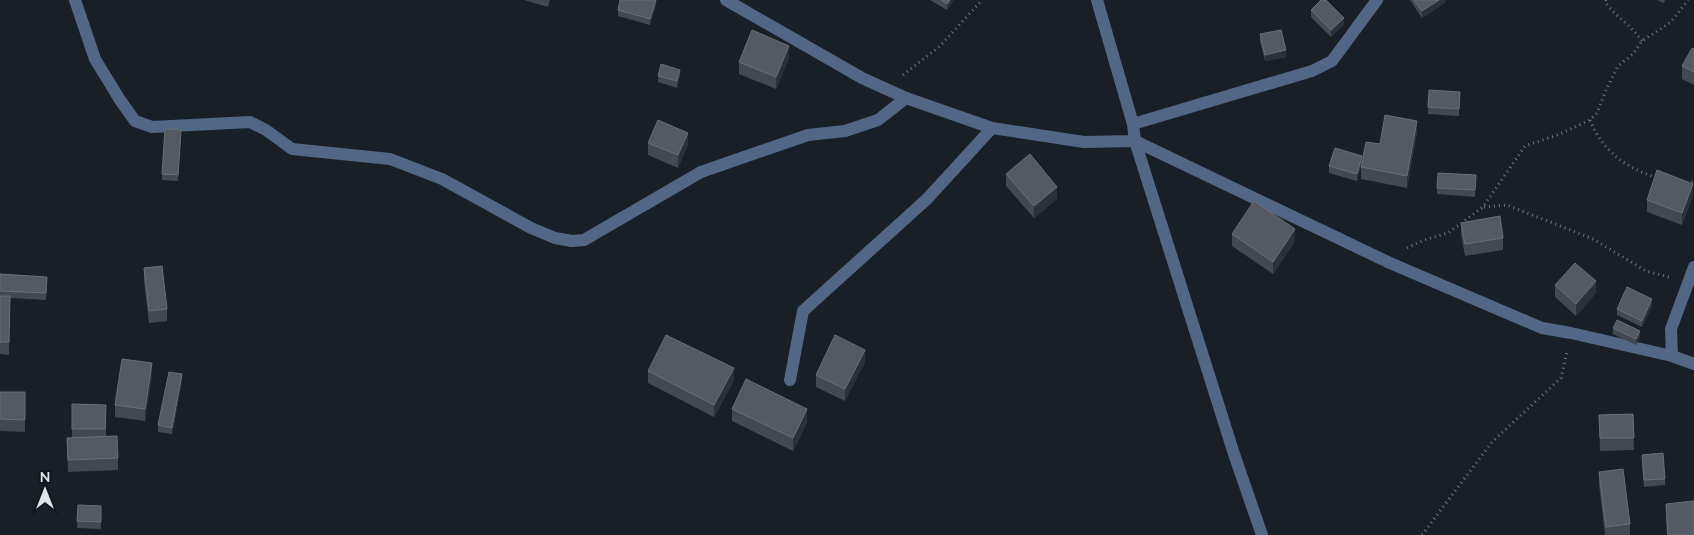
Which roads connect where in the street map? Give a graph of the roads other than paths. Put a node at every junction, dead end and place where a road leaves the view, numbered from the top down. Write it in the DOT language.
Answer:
graph roads {
  1 [pos="75,0"];
  2 [pos="726,0"];
  3 [pos="1097,0"];
  4 [pos="1377,0"];
  5 [pos="906,98"];
  6 [pos="1133,124"];
  7 [pos="992,128"];
  8 [pos="1135,141"];
  9 [pos="1694,267"];
  10 [pos="1672,356"];
  11 [pos="1694,364"];
  12 [pos="790,380"];
  13 [pos="1262,535"];
  1 -- 5 [label="street"];
  2 -- 5 [label="street"];
  3 -- 6 [label="street"];
  4 -- 6 [label="street"];
  5 -- 7 [label="street"];
  6 -- 8 [label="street"];
  7 -- 8 [label="street"];
  7 -- 12 [label="street"];
  8 -- 10 [label="street"];
  8 -- 13 [label="street"];
  9 -- 10 [label="street"];
  10 -- 11 [label="street"];
}
